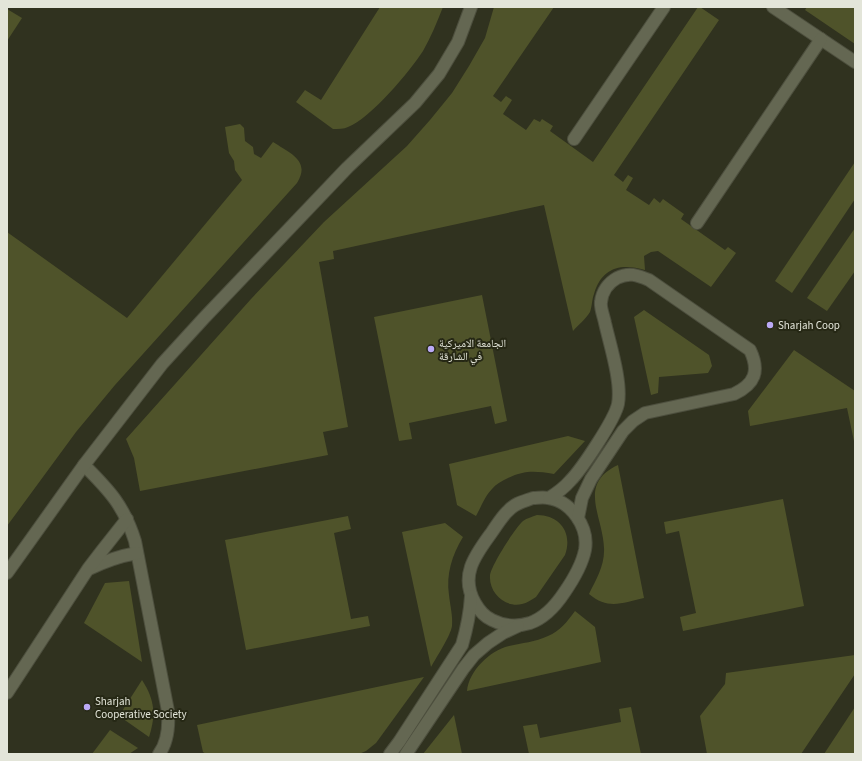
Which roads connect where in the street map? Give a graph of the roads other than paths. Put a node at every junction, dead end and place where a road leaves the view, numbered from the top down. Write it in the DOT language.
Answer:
graph roads {
  1 [pos="471,7"];
  2 [pos="664,7"];
  3 [pos="773,7"];
  4 [pos="821,39"];
  5 [pos="855,62"];
  6 [pos="574,139"];
  7 [pos="697,223"];
  8 [pos="84,465"];
  9 [pos="549,498"];
  10 [pos="578,518"];
  11 [pos="127,519"];
  12 [pos="137,553"];
  13 [pos="88,569"];
  14 [pos="7,573"];
  15 [pos="471,596"];
  16 [pos="519,626"];
  17 [pos="7,693"];
  18 [pos="164,752"];
  19 [pos="390,754"];
  20 [pos="406,754"];
  1 -- 8 [label="street"];
  2 -- 6 [label="street"];
  3 -- 4 [label="street"];
  4 -- 5 [label="street"];
  4 -- 7 [label="street"];
  8 -- 11 [label="street"];
  8 -- 14 [label="street"];
  9 -- 10 [label="street"];
  9 -- 10 [label="street"];
  9 -- 15 [label="street"];
  10 -- 16 [label="street"];
  11 -- 12 [label="street"];
  11 -- 13 [label="street"];
  12 -- 13 [label="street"];
  12 -- 18 [label="street"];
  13 -- 17 [label="street"];
  15 -- 16 [label="street"];
  15 -- 19 [label="street"];
  16 -- 20 [label="street"];
}
